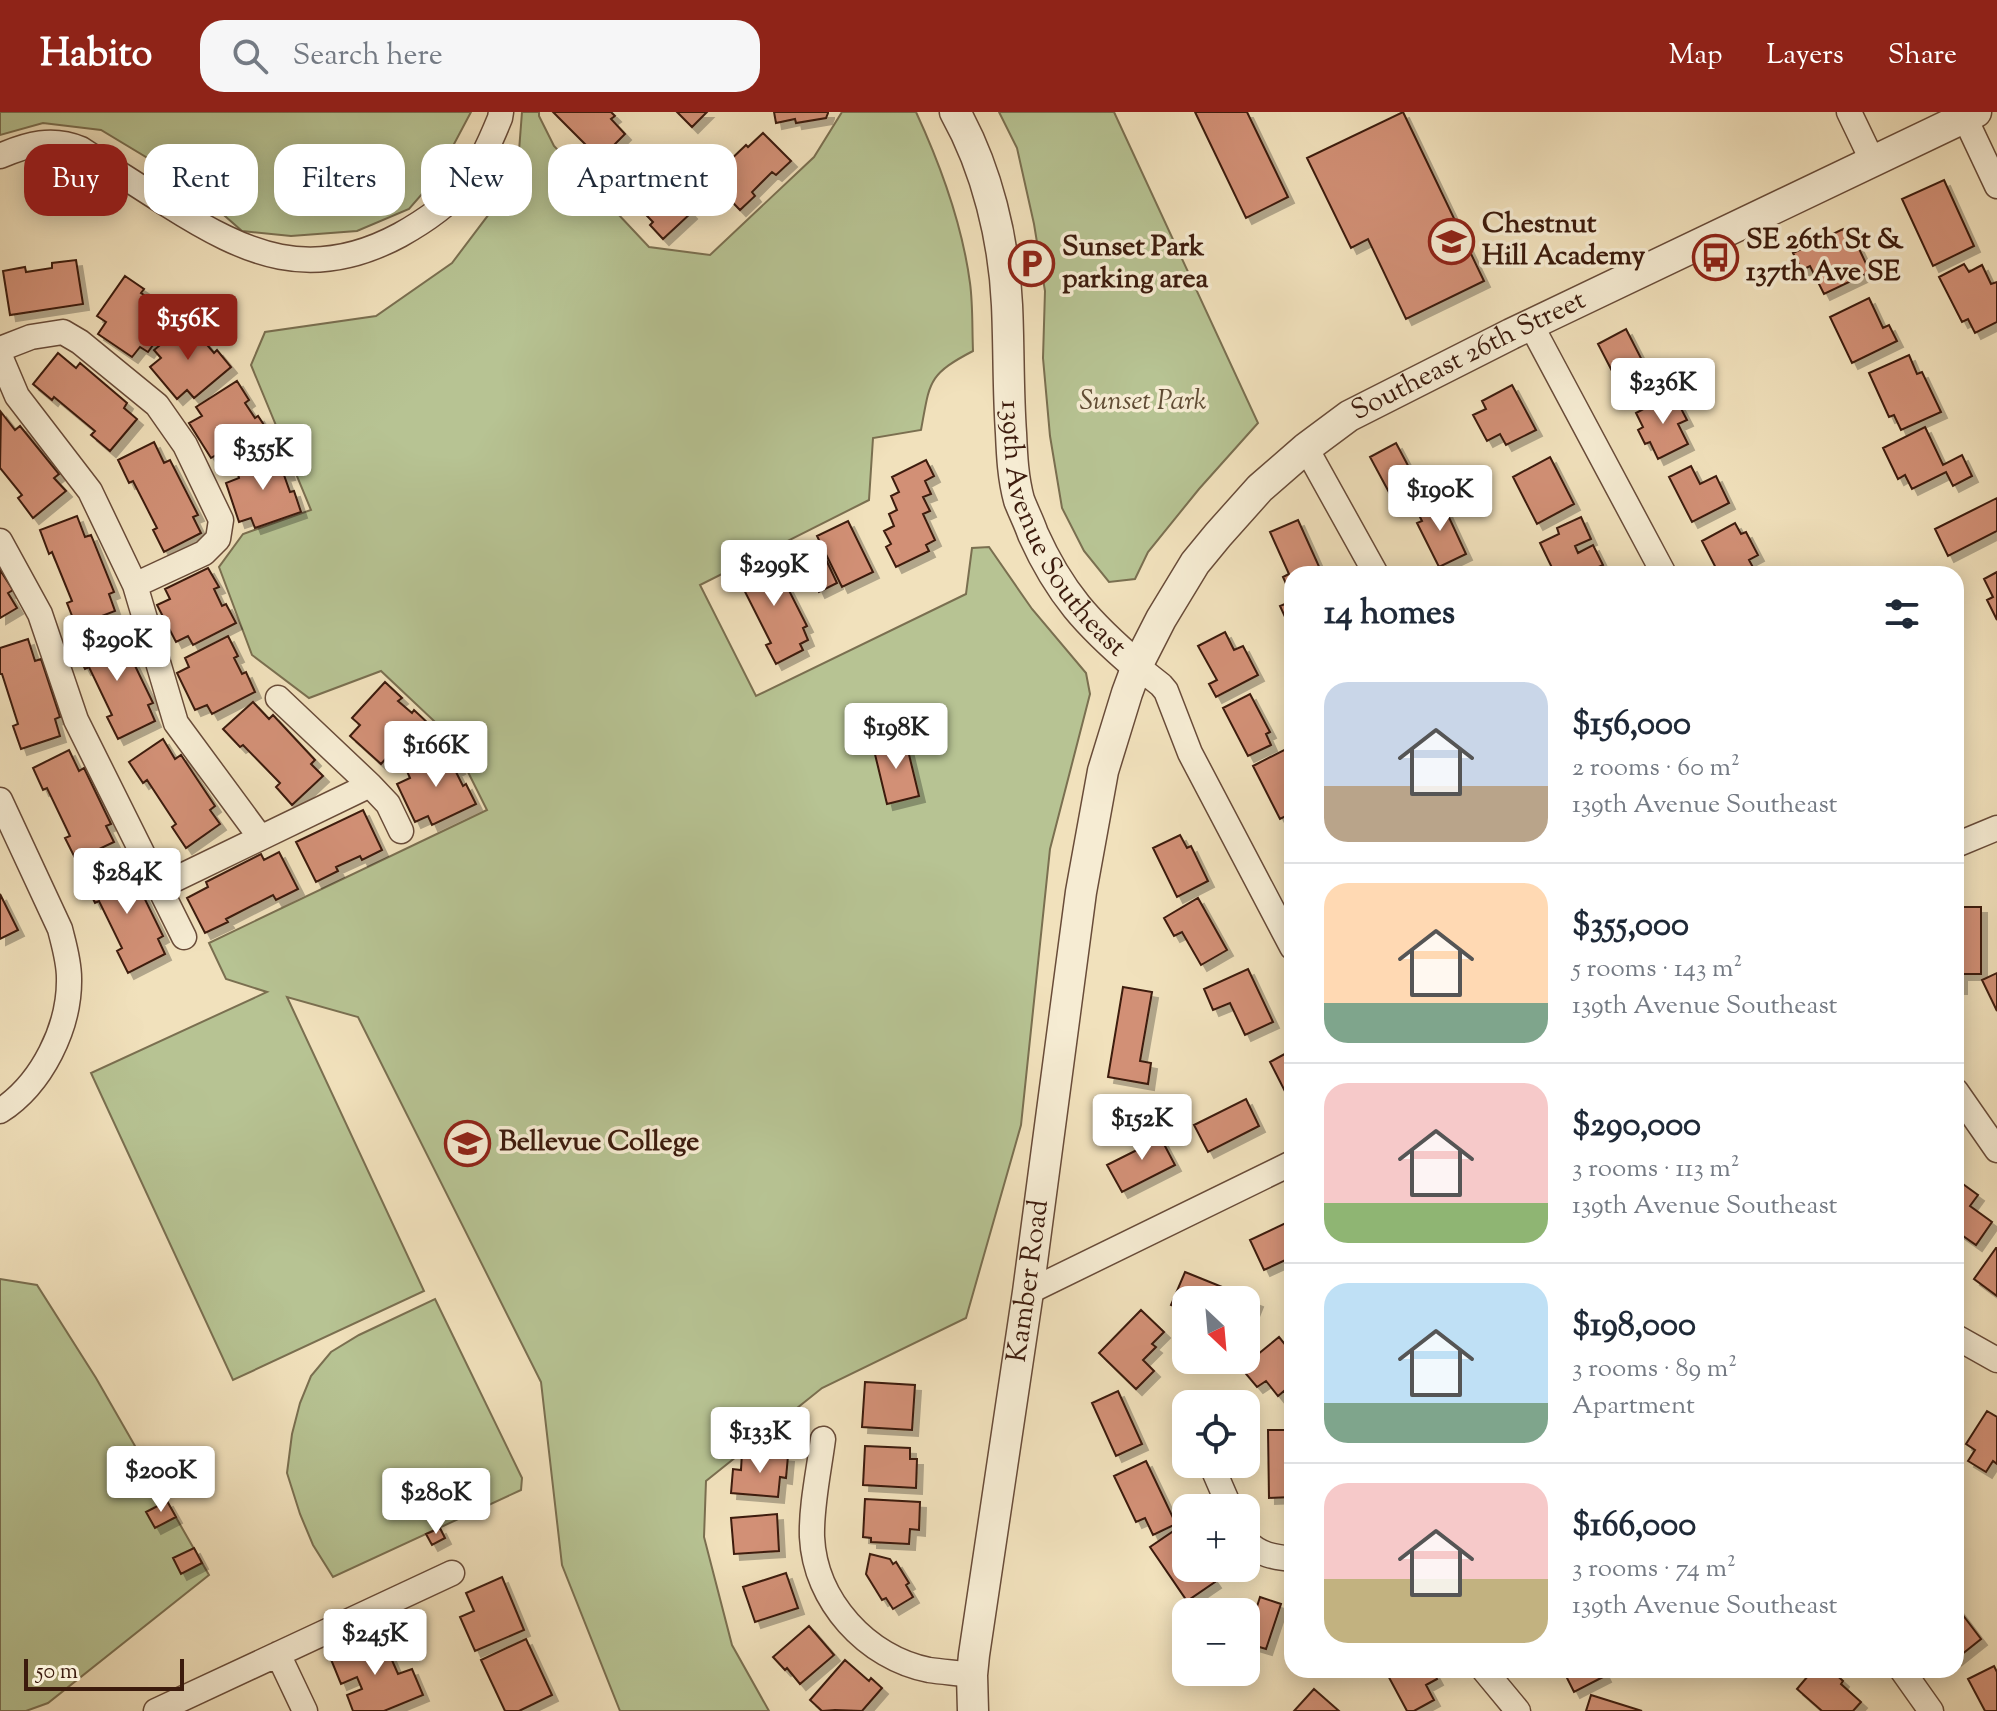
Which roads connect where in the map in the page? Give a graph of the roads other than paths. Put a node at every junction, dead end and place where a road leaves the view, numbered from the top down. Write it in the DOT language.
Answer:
graph roads {
  1 [pos="501,112"];
  2 [pos="955,112"];
  3 [pos="1849,112"];
  4 [pos="1970,115"];
  5 [pos="0,156"];
  6 [pos="1873,162"];
  7 [pos="1997,186"];
  8 [pos="1531,325"];
  9 [pos="0,349"];
  10 [pos="0,356"];
  11 [pos="1306,448"];
  12 [pos="0,541"];
  13 [pos="1372,566"];
  14 [pos="1660,566"];
  15 [pos="135,585"];
  16 [pos="1137,666"];
  17 [pos="278,698"];
  18 [pos="370,785"];
  19 [pos="0,800"];
  20 [pos="1997,828"];
  21 [pos="401,831"];
  22 [pos="260,837"];
  23 [pos="1964,842"];
  24 [pos="159,887"];
  25 [pos="1284,932"];
  26 [pos="184,937"];
  27 [pos="1964,1103"];
  28 [pos="0,1111"];
  29 [pos="1997,1150"];
  30 [pos="1284,1167"];
  31 [pos="1028,1292"];
  32 [pos="1964,1341"];
  33 [pos="1997,1360"];
  34 [pos="823,1439"];
  35 [pos="1260,1552"];
  36 [pos="1284,1557"];
  37 [pos="452,1573"];
  38 [pos="278,1654"];
  39 [pos="972,1675"];
  40 [pos="1491,1678"];
  41 [pos="1908,1678"];
  42 [pos="156,1711"];
  43 [pos="305,1711"];
  44 [pos="973,1711"];
  45 [pos="1518,1711"];
  46 [pos="1931,1711"];
  1 -- 5 [label="street"];
  2 -- 16 [label="street, 139th Avenue Southeast"];
  3 -- 6 [label="street"];
  4 -- 6 [label="street, Southeast 26th Street"];
  4 -- 7 [label="street"];
  6 -- 8 [label="street, Southeast 26th Street"];
  8 -- 11 [label="street, Southeast 26th Street"];
  8 -- 14 [label="street"];
  9 -- 15 [label="street"];
  10 -- 15 [label="street"];
  11 -- 13 [label="street"];
  11 -- 16 [label="street, Southeast 26th Street"];
  12 -- 24 [label="street"];
  15 -- 22 [label="street"];
  16 -- 25 [label="street, 139th Avenue Southeast"];
  16 -- 31 [label="street, Kamber Road"];
  17 -- 18 [label="street"];
  18 -- 21 [label="street"];
  18 -- 22 [label="street"];
  19 -- 28 [label="street"];
  20 -- 23 [label="street"];
  22 -- 24 [label="street"];
  24 -- 26 [label="street"];
  27 -- 29 [label="street"];
  30 -- 31 [label="street"];
  31 -- 39 [label="street, Kamber Road"];
  32 -- 33 [label="street"];
  34 -- 39 [label="street"];
  35 -- 36 [label="street"];
  37 -- 38 [label="street"];
  38 -- 42 [label="street"];
  38 -- 43 [label="street"];
  39 -- 44 [label="street, Kamber Road"];
  40 -- 45 [label="street"];
  41 -- 46 [label="street"];
}
